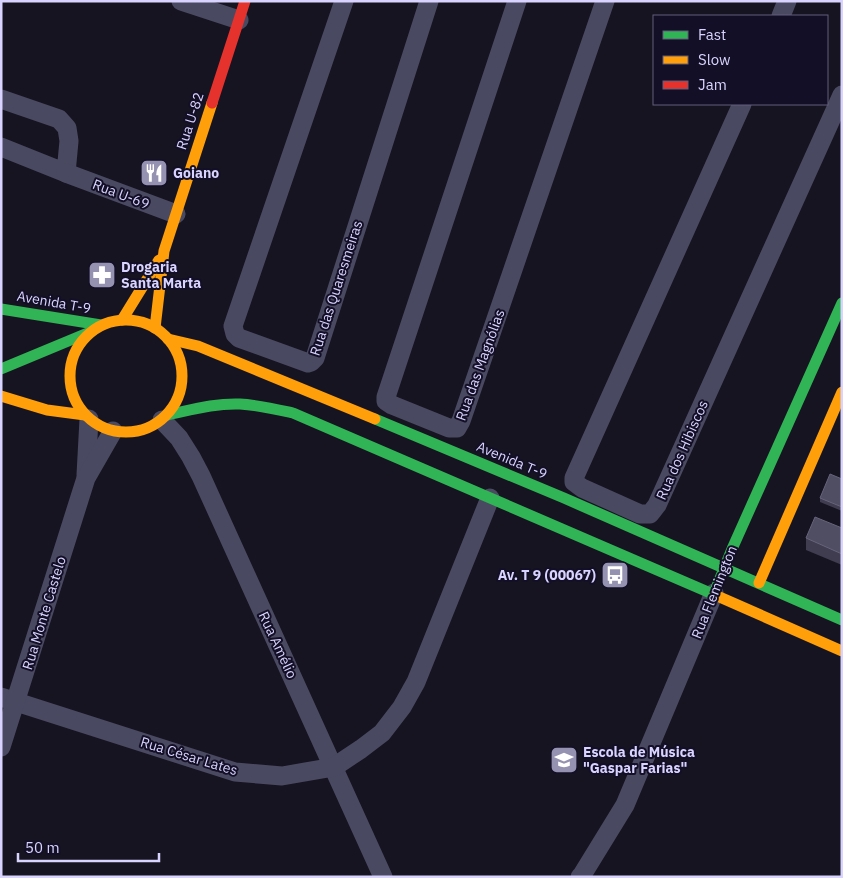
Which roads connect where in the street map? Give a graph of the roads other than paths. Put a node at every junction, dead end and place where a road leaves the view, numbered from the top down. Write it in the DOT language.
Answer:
graph roads {
  1 [pos="182,1"];
  2 [pos="245,1"];
  3 [pos="344,1"];
  4 [pos="429,1"];
  5 [pos="516,1"];
  6 [pos="605,1"];
  7 [pos="787,1"];
  8 [pos="781,15"];
  9 [pos="239,20"];
  10 [pos="842,95"];
  11 [pos="1,99"];
  12 [pos="742,105"];
  13 [pos="1,147"];
  14 [pos="66,173"];
  15 [pos="176,214"];
  16 [pos="164,250"];
  17 [pos="842,303"];
  18 [pos="1,309"];
  19 [pos="122,320"];
  20 [pos="101,326"];
  21 [pos="155,328"];
  22 [pos="90,332"];
  23 [pos="168,339"];
  24 [pos="1,368"];
  25 [pos="842,392"];
  26 [pos="1,396"];
  27 [pos="87,417"];
  28 [pos="164,417"];
  29 [pos="113,431"];
  30 [pos="86,478"];
  31 [pos="490,498"];
  32 [pos="724,568"];
  33 [pos="758,583"];
  34 [pos="714,594"];
  35 [pos="842,620"];
  36 [pos="842,651"];
  37 [pos="9,699"];
  38 [pos="1,747"];
  39 [pos="334,767"];
  40 [pos="383,877"];
  41 [pos="580,877"];
  1 -- 9 [label="street"];
  2 -- 9 [label="main road, Rua U-82"];
  3 -- 4 [label="street, Rua das Quaresmeiras"];
  5 -- 6 [label="street, Rua das Magnólias"];
  7 -- 8 [label="street"];
  9 -- 15 [label="main road, Rua U-82"];
  10 -- 12 [label="street, Rua dos Hibiscos"];
  11 -- 14 [label="street"];
  13 -- 14 [label="street, Rua U-69"];
  14 -- 15 [label="street, Rua U-69"];
  15 -- 16 [label="main road, Rua U-82"];
  16 -- 19 [label="main road, Rua U-82"];
  16 -- 21 [label="main road, Rua U-82"];
  17 -- 32 [label="main road, Rua Flemington"];
  18 -- 20 [label="main road, Avenida T-9"];
  19 -- 20 [label="main road"];
  19 -- 21 [label="main road"];
  20 -- 22 [label="main road"];
  21 -- 23 [label="main road"];
  22 -- 24 [label="main road"];
  22 -- 27 [label="main road"];
  23 -- 28 [label="main road"];
  23 -- 32 [label="main road, Avenida T-9"];
  25 -- 33 [label="main road"];
  26 -- 27 [label="main road"];
  27 -- 29 [label="main road"];
  27 -- 30 [label="street, Rua Monte Castelo"];
  28 -- 29 [label="main road"];
  28 -- 31 [label="main road"];
  28 -- 39 [label="street, Rua Amélio"];
  29 -- 30 [label="street, Rua Monte Castelo"];
  30 -- 37 [label="street, Rua Monte Castelo"];
  31 -- 34 [label="main road"];
  31 -- 39 [label="street, Rua César Lates"];
  32 -- 33 [label="main road, Avenida T-9"];
  32 -- 34 [label="main road, Rua Flemington"];
  33 -- 35 [label="main road, Avenida T-9"];
  34 -- 36 [label="main road"];
  34 -- 41 [label="street, Rua Flemington"];
  37 -- 38 [label="street, Rua Monte Castelo"];
  37 -- 39 [label="street, Rua César Lates"];
  39 -- 40 [label="street, Rua Amélio"];
}
